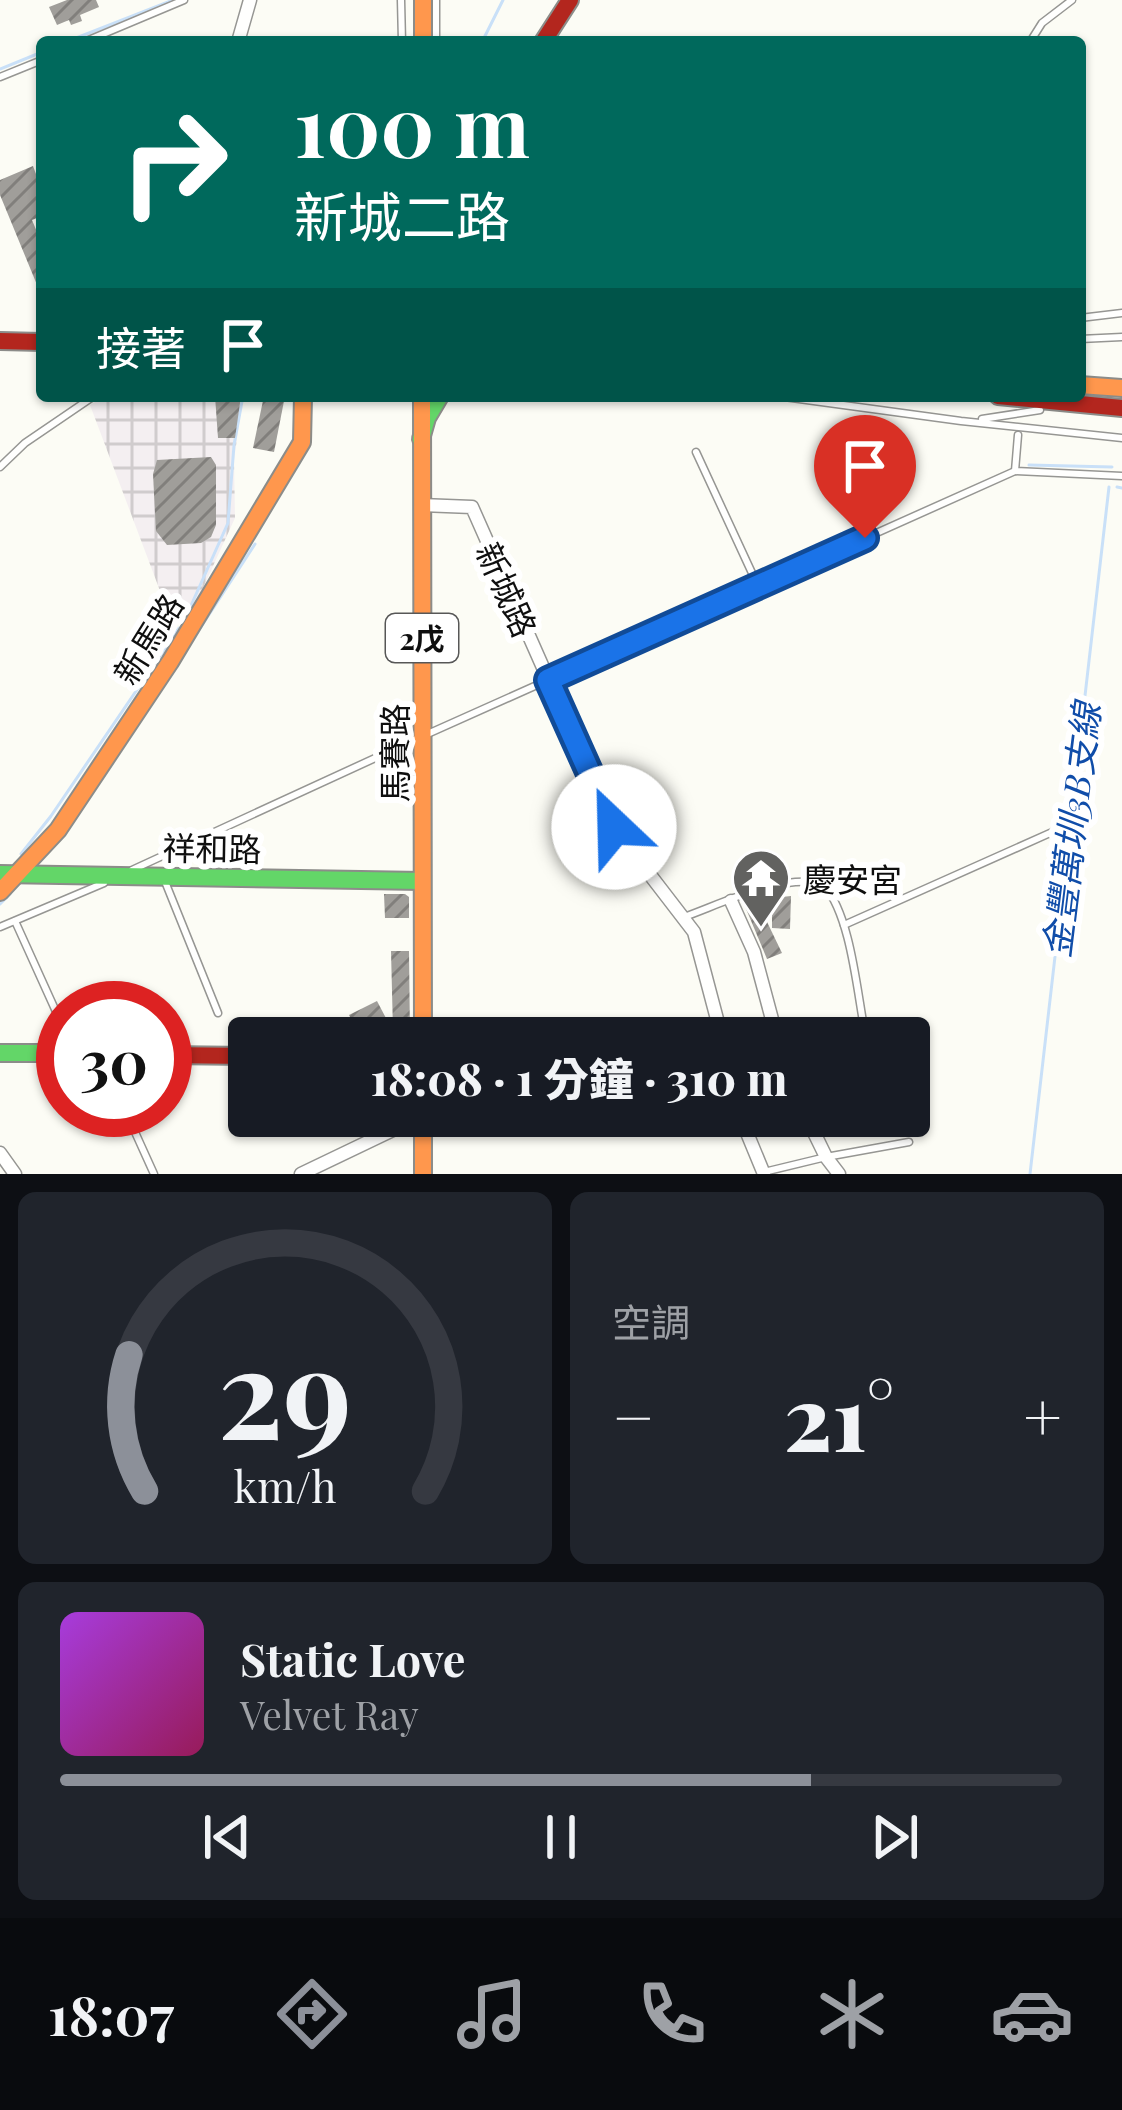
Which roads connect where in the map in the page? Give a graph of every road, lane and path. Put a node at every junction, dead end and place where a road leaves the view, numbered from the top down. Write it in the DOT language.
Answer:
graph roads {
  1 [pos="184,0"];
  2 [pos="250,0"];
  3 [pos="401,0"];
  4 [pos="423,0"];
  5 [pos="436,0"];
  6 [pos="570,0"];
  7 [pos="1072,0"];
  8 [pos="423,35"];
  9 [pos="98,36"];
  10 [pos="240,36"];
  11 [pos="402,36"];
  12 [pos="436,36"];
  13 [pos="548,36"];
  14 [pos="1034,36"];
  15 [pos="36,62"];
  16 [pos="0,77"];
  17 [pos="1122,313"];
  18 [pos="1086,317"];
  19 [pos="1122,338"];
  20 [pos="1086,339"];
  21 [pos="0,341"];
  22 [pos="36,342"];
  23 [pos="1086,385"];
  24 [pos="1122,388"];
  25 [pos="85,402"];
  26 [pos="303,402"];
  27 [pos="422,402"];
  28 [pos="436,402"];
  29 [pos="821,402"];
  30 [pos="1044,402"];
  31 [pos="1074,406"];
  32 [pos="1122,408"];
  33 [pos="961,421"];
  34 [pos="1018,435"];
  35 [pos="1122,438"];
  36 [pos="421,439"];
  37 [pos="696,452"];
  38 [pos="0,467"];
  39 [pos="1015,471"];
  40 [pos="1122,476"];
  41 [pos="421,506"];
  42 [pos="758,586"];
  43 [pos="548,680"];
  44 [pos="423,736"];
  45 [pos="1059,829"];
  46 [pos="9,873"];
  47 [pos="122,875"];
  48 [pos="163,876"];
  49 [pos="422,880"];
  50 [pos="0,892"];
  51 [pos="731,901"];
  52 [pos="684,917"];
  53 [pos="15,920"];
  54 [pos="844,925"];
  55 [pos="0,927"];
  56 [pos="42,981"];
  57 [pos="218,1013"];
  58 [pos="423,1017"];
  59 [pos="717,1017"];
  60 [pos="771,1017"];
  61 [pos="862,1017"];
  62 [pos="0,1052"];
  63 [pos="36,1053"];
  64 [pos="192,1055"];
  65 [pos="228,1056"];
  66 [pos="137,1137"];
  67 [pos="378,1137"];
  68 [pos="422,1137"];
  69 [pos="749,1137"];
  70 [pos="816,1137"];
  71 [pos="909,1142"];
  72 [pos="0,1153"];
  73 [pos="826,1156"];
  74 [pos="764,1173"];
  75 [pos="16,1174"];
  76 [pos="154,1174"];
  77 [pos="301,1174"];
  78 [pos="423,1174"];
  79 [pos="839,1174"];
  1 -- 9 [label="lane"];
  2 -- 10 [label="street"];
  3 -- 11 [label="lane"];
  4 -- 8 [label="main road"];
  5 -- 12 [label="lane"];
  6 -- 13 [label="main road"];
  7 -- 14 [label="lane"];
  15 -- 16 [label="lane"];
  17 -- 18 [label="lane"];
  19 -- 20 [label="lane"];
  21 -- 22 [label="main road"];
  23 -- 24 [label="main road"];
  25 -- 38 [label="lane"];
  26 -- 46 [label="main road, 新馬路"];
  27 -- 36 [label="main road, 馬賽路 / 2戊"];
  28 -- 36 [label="main road"];
  29 -- 33 [label="lane"];
  30 -- 31 [label="main road"];
  31 -- 32 [label="main road"];
  31 -- 33 [label="lane"];
  33 -- 35 [label="lane"];
  34 -- 39 [label="lane"];
  36 -- 41 [label="main road, 馬賽路 / 2戊"];
  37 -- 42 [label="lane"];
  39 -- 40 [label="lane"];
  39 -- 42 [label="lane"];
  41 -- 43 [label="street, 新城路"];
  41 -- 44 [label="main road, 馬賽路 / 2戊"];
  42 -- 43 [label="lane"];
  43 -- 44 [label="lane"];
  43 -- 52 [label="street, 新城路"];
  44 -- 47 [label="lane"];
  44 -- 49 [label="main road, 馬賽路 / 2戊"];
  45 -- 54 [label="lane"];
  46 -- 47 [label="main road, 祥和路"];
  46 -- 50 [label="main road, 新馬路"];
  47 -- 48 [label="main road, 祥和路"];
  47 -- 53 [label="lane"];
  48 -- 49 [label="main road, 祥和路"];
  48 -- 57 [label="lane"];
  49 -- 58 [label="main road, 馬賽路 / 2戊"];
  51 -- 52 [label="lane"];
  51 -- 54 [label="lane"];
  51 -- 60 [label="street"];
  52 -- 59 [label="street, 新城路"];
  53 -- 55 [label="lane"];
  53 -- 56 [label="lane"];
  54 -- 61 [label="lane"];
  62 -- 63 [label="main road"];
  64 -- 65 [label="main road"];
  66 -- 76 [label="lane"];
  67 -- 77 [label="street"];
  68 -- 78 [label="main road"];
  69 -- 74 [label="street"];
  70 -- 73 [label="street"];
  71 -- 73 [label="lane"];
  72 -- 75 [label="street"];
  73 -- 74 [label="lane"];
  73 -- 79 [label="street"];
}
